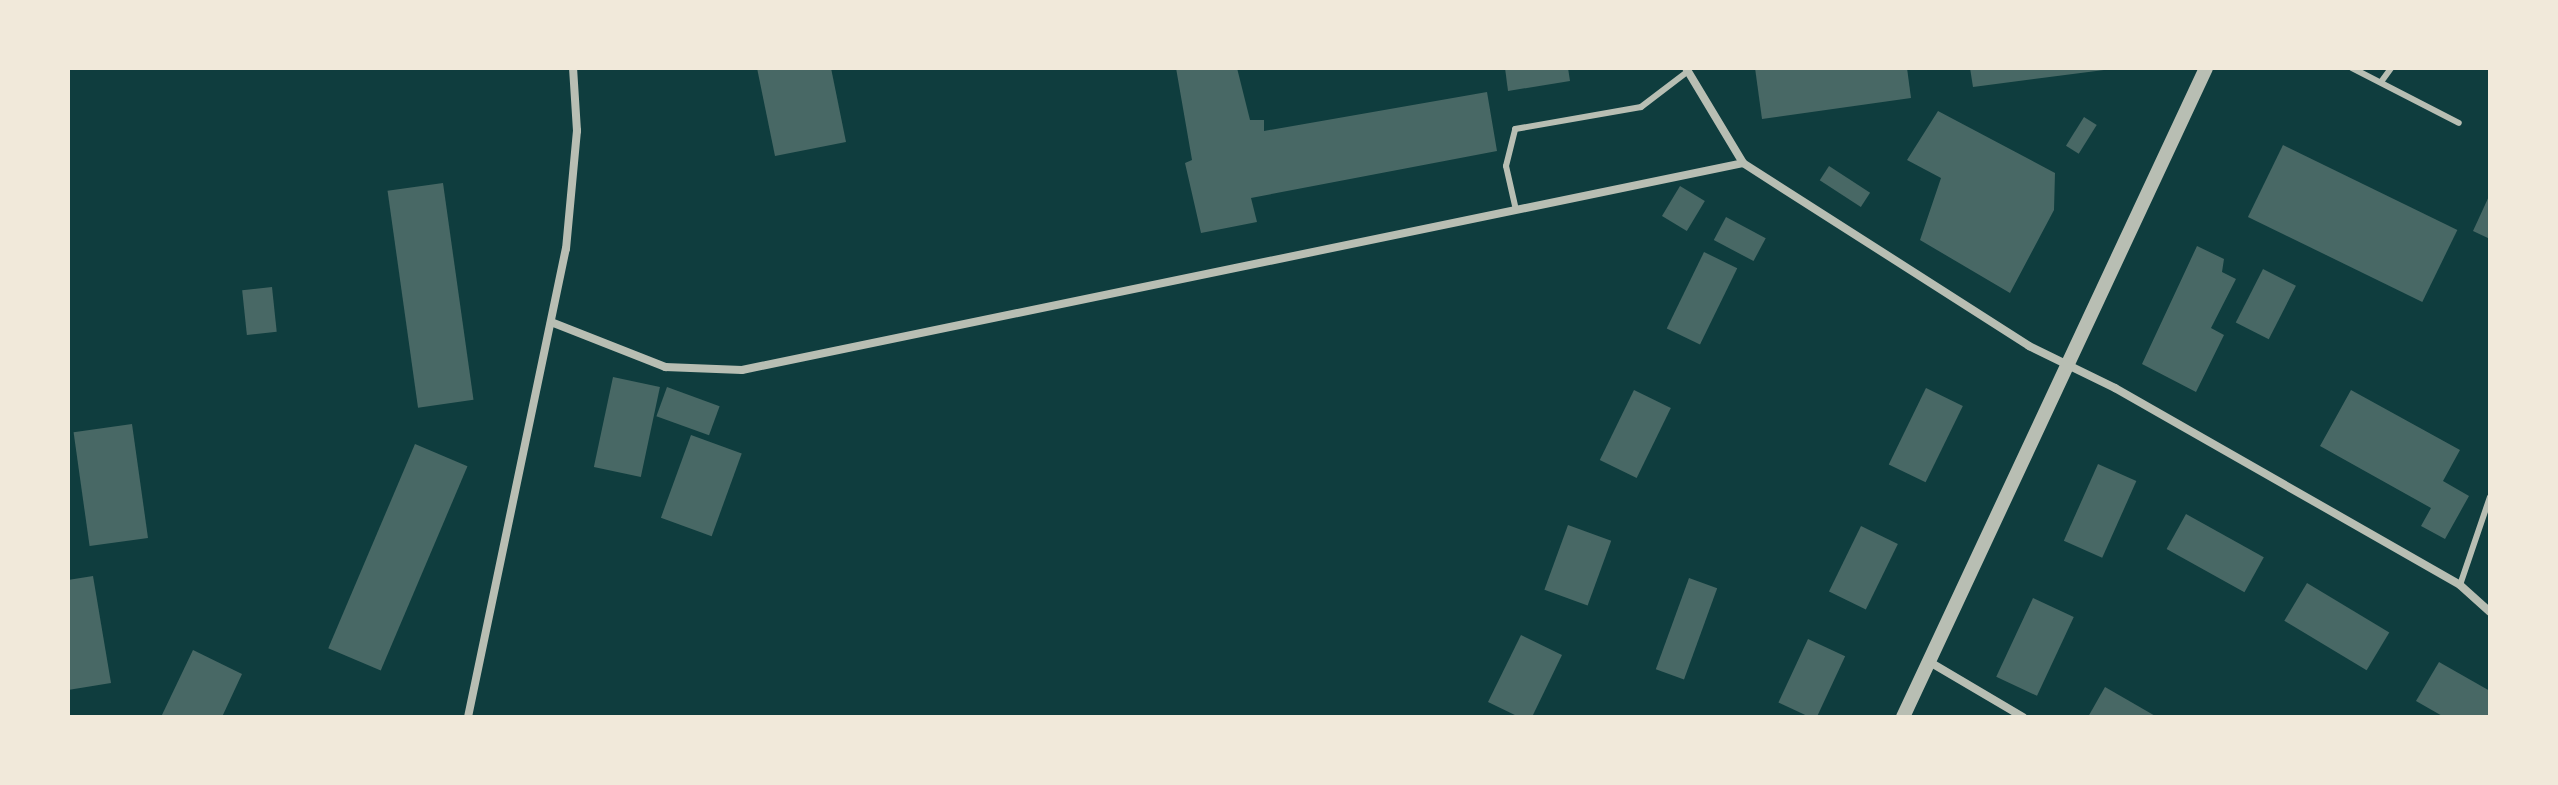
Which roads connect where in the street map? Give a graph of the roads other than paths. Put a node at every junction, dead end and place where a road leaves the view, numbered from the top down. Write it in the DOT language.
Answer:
graph roads {
  1 [pos="573,68"];
  2 [pos="2206,68"];
  3 [pos="2352,68"];
  4 [pos="2391,68"];
  5 [pos="1686,70"];
  6 [pos="2381,82"];
  7 [pos="2459,123"];
  8 [pos="1743,163"];
  9 [pos="1516,210"];
  10 [pos="551,322"];
  11 [pos="2068,364"];
  12 [pos="2490,497"];
  13 [pos="2460,585"];
  14 [pos="2490,612"];
  15 [pos="1928,661"];
  16 [pos="468,717"];
  17 [pos="1903,717"];
  18 [pos="2023,717"];
  1 -- 10 [label="street"];
  2 -- 11 [label="street"];
  3 -- 6 [label="lane"];
  4 -- 6 [label="lane"];
  5 -- 8 [label="street"];
  5 -- 9 [label="lane"];
  6 -- 7 [label="lane"];
  8 -- 9 [label="street"];
  8 -- 11 [label="street"];
  9 -- 10 [label="street"];
  10 -- 16 [label="street"];
  11 -- 13 [label="street"];
  11 -- 15 [label="street"];
  12 -- 13 [label="lane"];
  13 -- 14 [label="street"];
  15 -- 17 [label="street"];
  15 -- 18 [label="street"];
}
